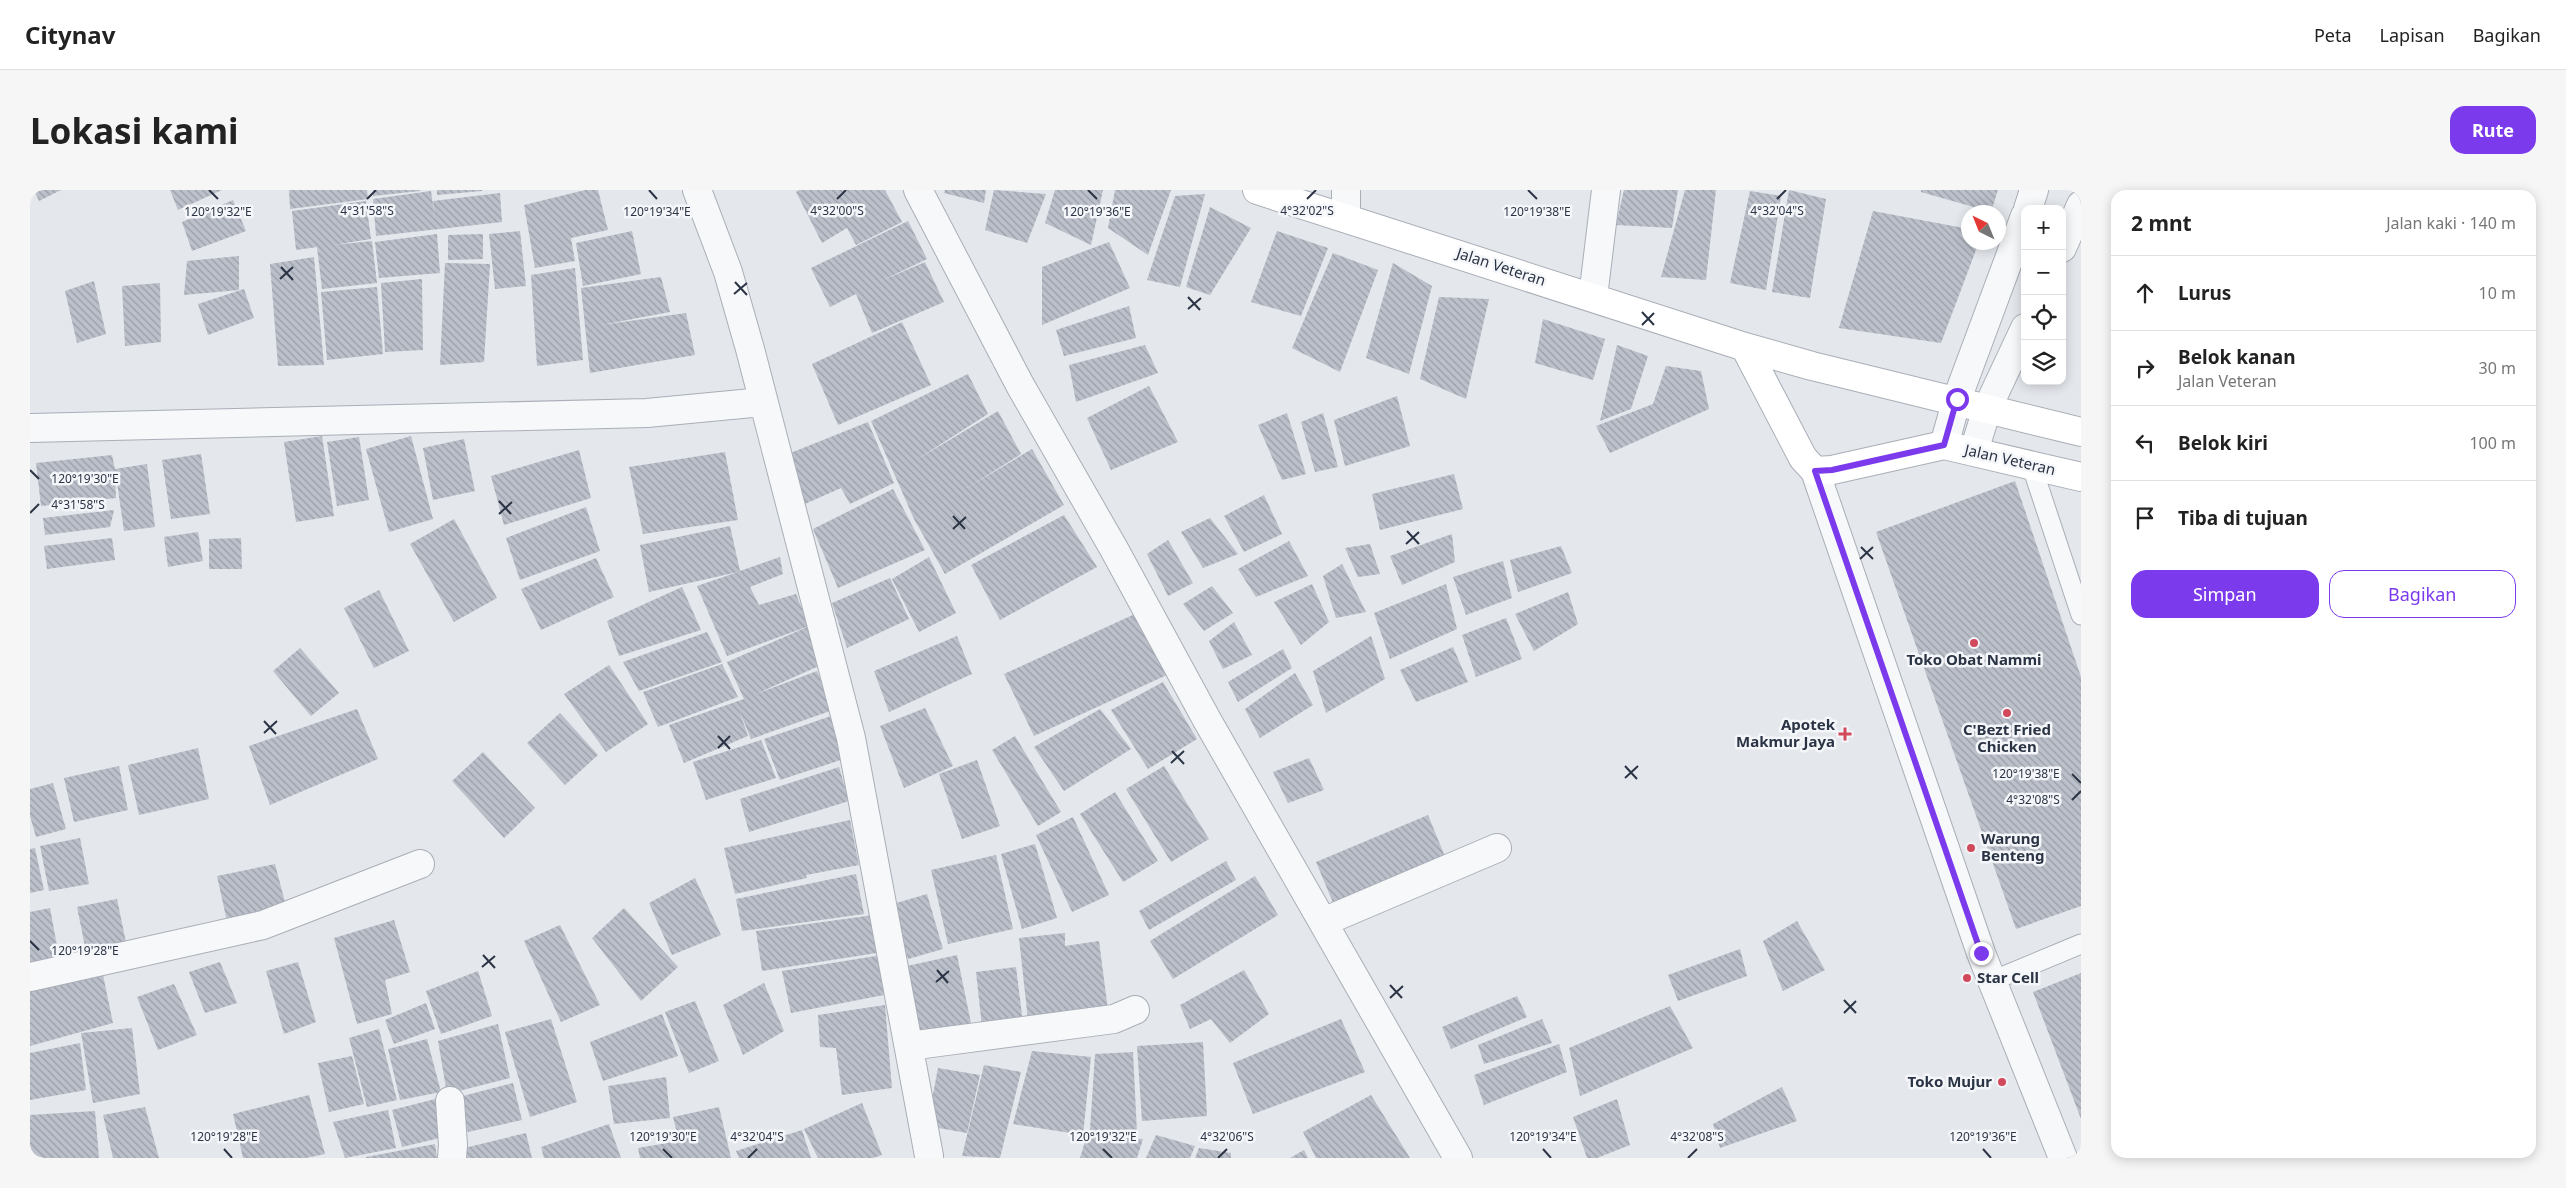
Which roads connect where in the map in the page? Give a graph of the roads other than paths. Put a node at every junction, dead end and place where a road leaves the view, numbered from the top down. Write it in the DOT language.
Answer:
graph roads {
  1 [pos="697,190"];
  2 [pos="918,190"];
  3 [pos="1257,190"];
  4 [pos="1346,190"];
  5 [pos="1606,190"];
  6 [pos="2034,190"];
  7 [pos="2081,204"];
  8 [pos="2029,205"];
  9 [pos="1346,217"];
  10 [pos="2021,227"];
  11 [pos="2066,239"];
  12 [pos="1593,298"];
  13 [pos="2021,337"];
  14 [pos="1745,347"];
  15 [pos="1957,399"];
  16 [pos="763,402"];
  17 [pos="1987,409"];
  18 [pos="30,428"];
  19 [pos="2081,432"];
  20 [pos="1944,445"];
  21 [pos="1974,451"];
  22 [pos="2031,464"];
  23 [pos="1815,471"];
  24 [pos="2081,477"];
  25 [pos="2081,615"];
  26 [pos="1497,848"];
  27 [pos="420,864"];
  28 [pos="1323,922"];
  29 [pos="2081,944"];
  30 [pos="30,976"];
  31 [pos="1992,981"];
  32 [pos="1135,1010"];
  33 [pos="909,1046"];
  34 [pos="450,1101"];
  35 [pos="928,1157"];
  36 [pos="452,1158"];
  37 [pos="1458,1158"];
  38 [pos="2063,1158"];
  1 -- 16 [label="street"];
  2 -- 28 [label="street"];
  3 -- 9 [label="main road, Jalan Veteran"];
  4 -- 9 [label="street"];
  5 -- 12 [label="street"];
  6 -- 8 [label="street"];
  7 -- 11 [label="street"];
  9 -- 12 [label="main road, Jalan Veteran"];
  10 -- 15 [label="street"];
  12 -- 14 [label="main road, Jalan Veteran"];
  13 -- 17 [label="street"];
  14 -- 15 [label="main road, Jalan Veteran"];
  14 -- 23 [label="main road"];
  15 -- 17 [label="main road, Jalan Veteran"];
  15 -- 20 [label="street"];
  16 -- 18 [label="street"];
  16 -- 33 [label="street"];
  17 -- 19 [label="main road, Jalan Veteran"];
  17 -- 21 [label="street"];
  20 -- 21 [label="main road, Jalan Veteran"];
  20 -- 23 [label="main road, Jalan Veteran"];
  21 -- 22 [label="main road, Jalan Veteran"];
  22 -- 24 [label="main road, Jalan Veteran"];
  22 -- 25 [label="lane"];
  23 -- 31 [label="street"];
  26 -- 28 [label="street"];
  27 -- 30 [label="street"];
  28 -- 37 [label="street"];
  29 -- 31 [label="lane"];
  31 -- 38 [label="street"];
  32 -- 33 [label="street"];
  33 -- 35 [label="street"];
  34 -- 36 [label="street"];
}
